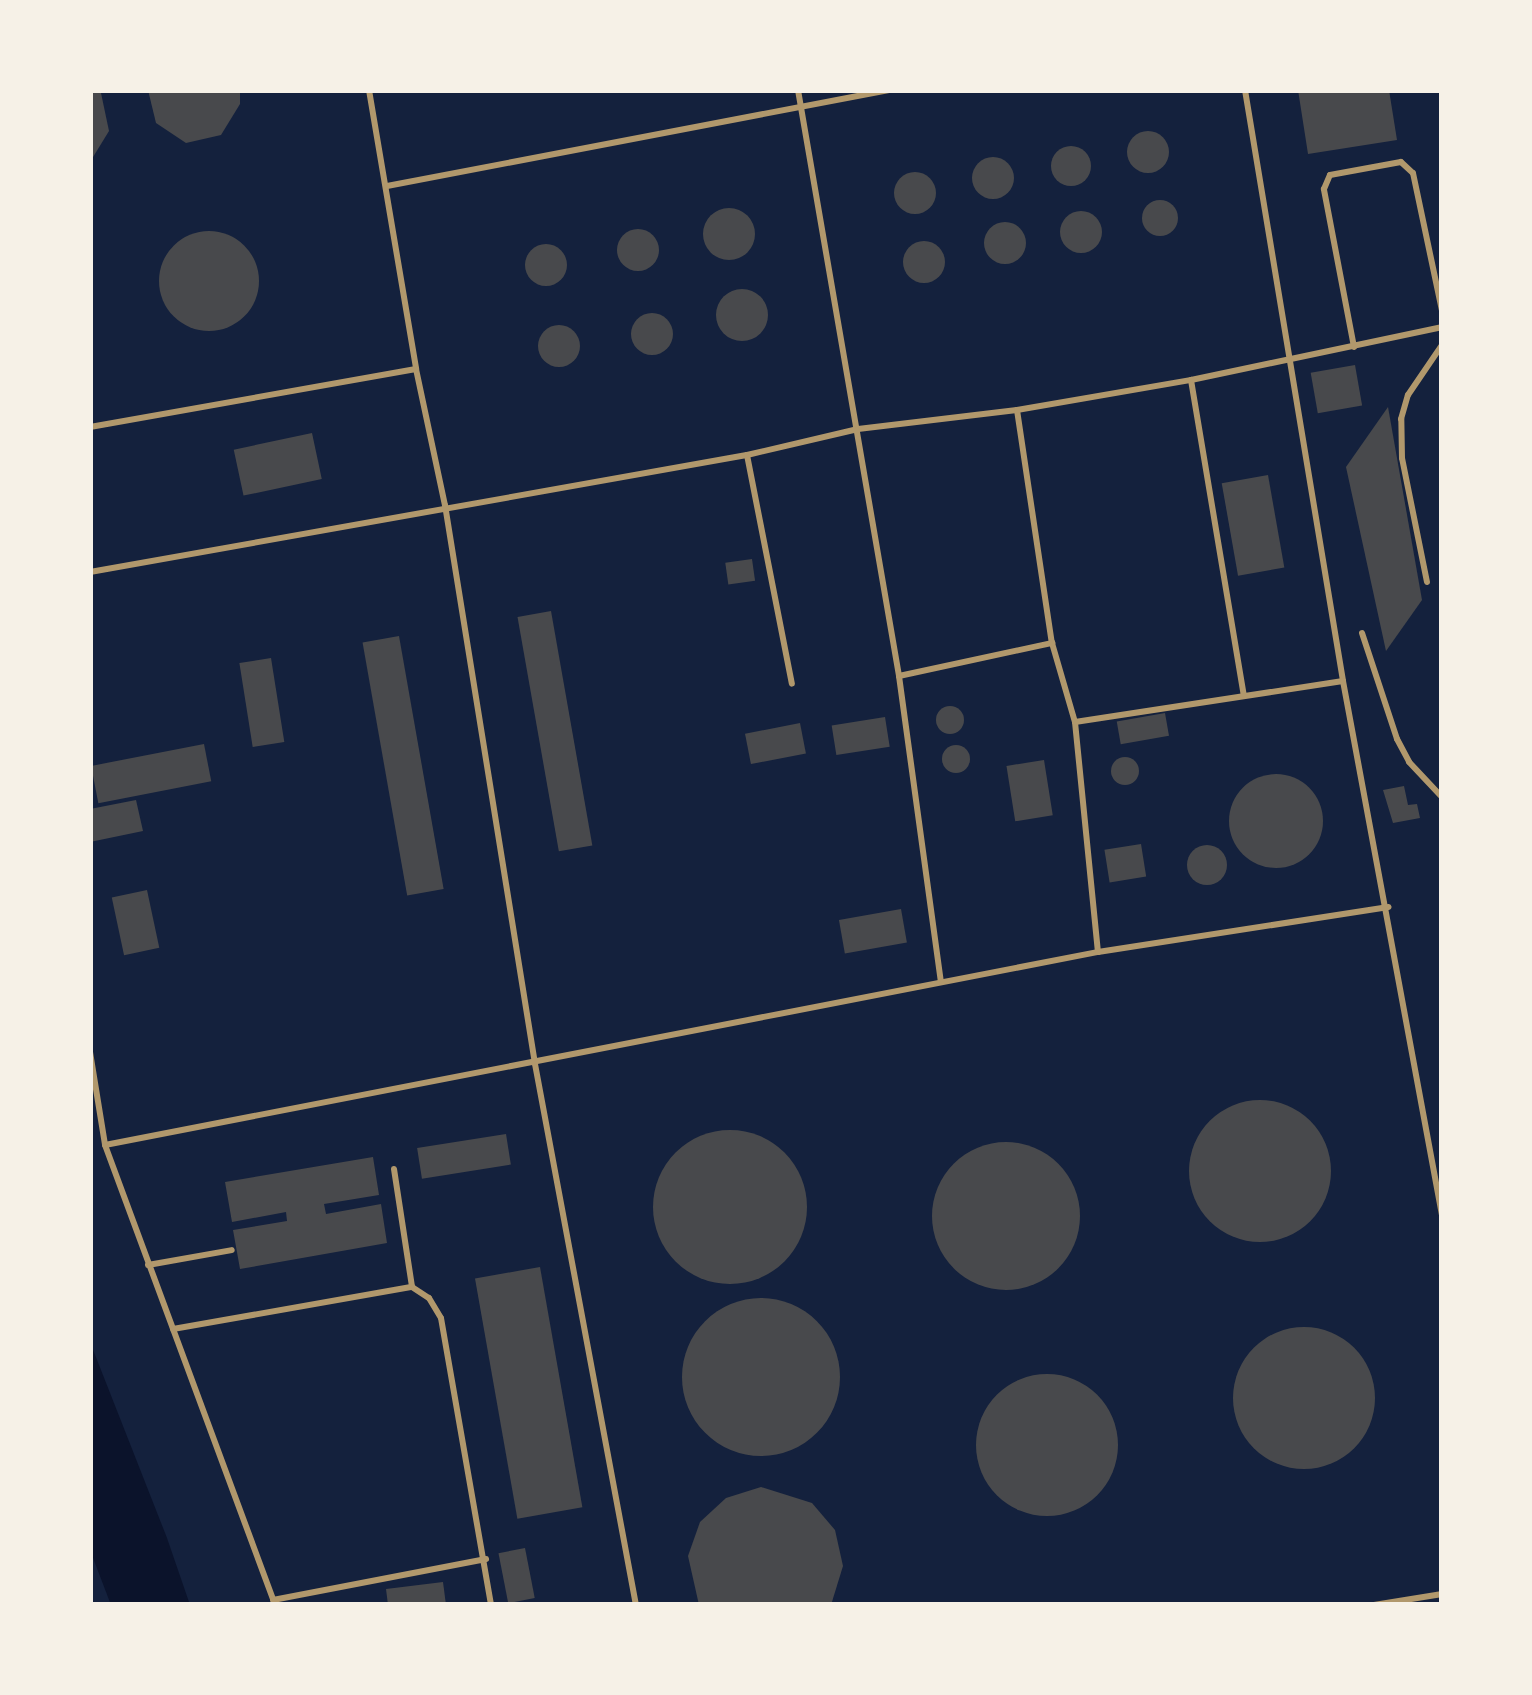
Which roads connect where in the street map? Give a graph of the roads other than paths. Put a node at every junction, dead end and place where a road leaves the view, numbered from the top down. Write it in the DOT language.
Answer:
graph roads {
  1 [pos="369,90"];
  2 [pos="798,90"];
  3 [pos="889,90"];
  4 [pos="1245,90"];
  5 [pos="800,105"];
  6 [pos="388,186"];
  7 [pos="1442,311"];
  8 [pos="1442,327"];
  9 [pos="1442,344"];
  10 [pos="1354,347"];
  11 [pos="1291,361"];
  12 [pos="416,370"];
  13 [pos="1191,380"];
  14 [pos="1017,410"];
  15 [pos="90,428"];
  16 [pos="858,429"];
  17 [pos="747,454"];
  18 [pos="445,505"];
  19 [pos="90,572"];
  20 [pos="1427,582"];
  21 [pos="1362,634"];
  22 [pos="1052,643"];
  23 [pos="899,676"];
  24 [pos="1343,681"];
  25 [pos="792,684"];
  26 [pos="1244,696"];
  27 [pos="1075,722"];
  28 [pos="1442,797"];
  29 [pos="1389,907"];
  30 [pos="1098,952"];
  31 [pos="941,982"];
  32 [pos="90,1052"];
  33 [pos="535,1064"];
  34 [pos="105,1145"];
  35 [pos="394,1169"];
  36 [pos="1442,1215"];
  37 [pos="232,1250"];
  38 [pos="148,1265"];
  39 [pos="412,1287"];
  40 [pos="173,1329"];
  41 [pos="486,1559"];
  42 [pos="1442,1594"];
  43 [pos="274,1603"];
  44 [pos="491,1605"];
  45 [pos="636,1605"];
  46 [pos="1375,1605"];
  1 -- 6 [label="lane"];
  2 -- 5 [label="lane"];
  3 -- 5 [label="lane"];
  4 -- 11 [label="lane"];
  5 -- 6 [label="lane"];
  5 -- 16 [label="lane"];
  6 -- 12 [label="lane"];
  7 -- 10 [label="lane"];
  8 -- 10 [label="lane"];
  9 -- 20 [label="lane"];
  10 -- 11 [label="lane"];
  11 -- 13 [label="lane"];
  11 -- 24 [label="lane"];
  12 -- 15 [label="lane"];
  12 -- 18 [label="lane"];
  13 -- 14 [label="lane"];
  13 -- 26 [label="lane"];
  14 -- 16 [label="lane"];
  14 -- 22 [label="lane"];
  16 -- 17 [label="lane"];
  16 -- 23 [label="lane"];
  17 -- 18 [label="lane"];
  17 -- 25 [label="lane"];
  18 -- 19 [label="lane"];
  18 -- 33 [label="lane"];
  21 -- 28 [label="lane"];
  22 -- 23 [label="lane"];
  22 -- 27 [label="lane"];
  23 -- 31 [label="lane"];
  24 -- 26 [label="lane"];
  24 -- 29 [label="lane"];
  26 -- 27 [label="lane"];
  27 -- 30 [label="lane"];
  29 -- 30 [label="lane"];
  29 -- 36 [label="lane"];
  30 -- 31 [label="lane"];
  31 -- 33 [label="lane"];
  32 -- 34 [label="lane"];
  33 -- 34 [label="lane"];
  33 -- 45 [label="lane"];
  34 -- 38 [label="lane"];
  35 -- 39 [label="lane"];
  37 -- 38 [label="lane"];
  38 -- 40 [label="lane"];
  39 -- 40 [label="lane"];
  39 -- 41 [label="lane"];
  40 -- 43 [label="lane"];
  41 -- 43 [label="lane"];
  41 -- 44 [label="lane"];
  42 -- 46 [label="lane"];
}
